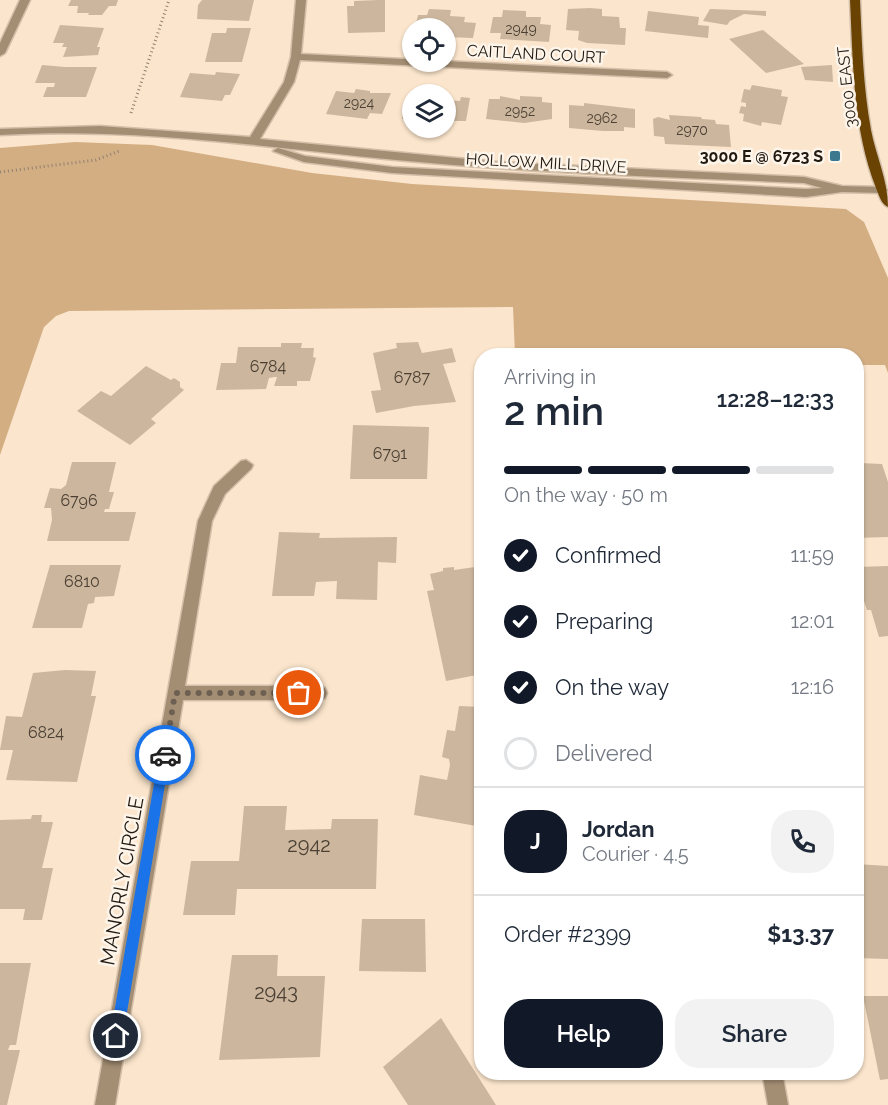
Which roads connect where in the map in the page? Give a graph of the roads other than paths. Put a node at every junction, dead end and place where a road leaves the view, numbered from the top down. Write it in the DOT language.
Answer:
graph roads {
  1 [pos="25,0"];
  2 [pos="301,0"];
  3 [pos="855,0"];
  4 [pos="0,53"];
  5 [pos="296,57"];
  6 [pos="667,75"];
  7 [pos="0,132"];
  8 [pos="252,143"];
  9 [pos="882,190"];
  10 [pos="888,203"];
  11 [pos="246,465"];
  12 [pos="175,693"];
  13 [pos="319,693"];
  14 [pos="773,1080"];
  15 [pos="105,1105"];
  16 [pos="778,1105"];
  1 -- 4 [label="street"];
  2 -- 5 [label="street"];
  3 -- 9 [label="main road, 3000 EAST"];
  5 -- 6 [label="street, CAITLAND COURT"];
  5 -- 8 [label="street"];
  7 -- 8 [label="street, HOLLOW MILL DRIVE"];
  8 -- 9 [label="street, HOLLOW MILL DRIVE"];
  9 -- 10 [label="main road, 3000 EAST"];
  11 -- 12 [label="street, MANORLY CIRCLE"];
  12 -- 13 [label="street"];
  12 -- 15 [label="street, MANORLY CIRCLE"];
  14 -- 16 [label="street"];
}
